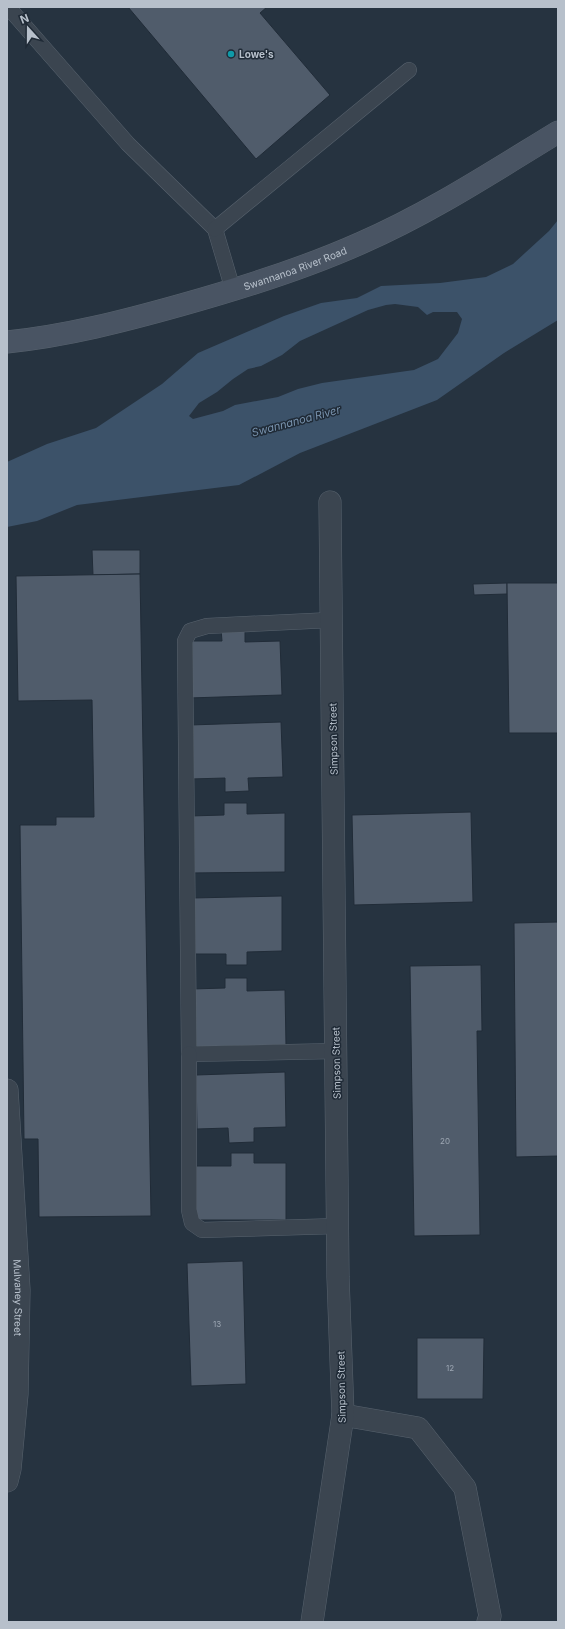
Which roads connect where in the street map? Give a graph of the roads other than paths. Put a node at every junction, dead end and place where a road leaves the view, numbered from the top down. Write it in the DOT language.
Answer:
graph roads {
  1 [pos="8,7"];
  2 [pos="409,70"];
  3 [pos="558,132"];
  4 [pos="214,229"];
  5 [pos="233,290"];
  6 [pos="7,342"];
  7 [pos="330,502"];
  8 [pos="331,620"];
  9 [pos="336,1051"];
  10 [pos="189,1054"];
  11 [pos="7,1090"];
  12 [pos="338,1226"];
  13 [pos="343,1415"];
  14 [pos="7,1481"];
  15 [pos="312,1622"];
  16 [pos="488,1622"];
  1 -- 4 [label="lane"];
  2 -- 4 [label="lane"];
  3 -- 5 [label="main road, Swannanoa River Road"];
  4 -- 5 [label="lane"];
  5 -- 6 [label="main road, Swannanoa River Road"];
  7 -- 8 [label="street, Simpson Street"];
  8 -- 9 [label="street, Simpson Street"];
  8 -- 10 [label="lane"];
  9 -- 10 [label="lane"];
  9 -- 12 [label="street, Simpson Street"];
  10 -- 12 [label="lane"];
  11 -- 14 [label="street, Mulvaney Street"];
  12 -- 13 [label="street, Simpson Street"];
  13 -- 15 [label="street, Simpson Street"];
  13 -- 16 [label="street"];
}
